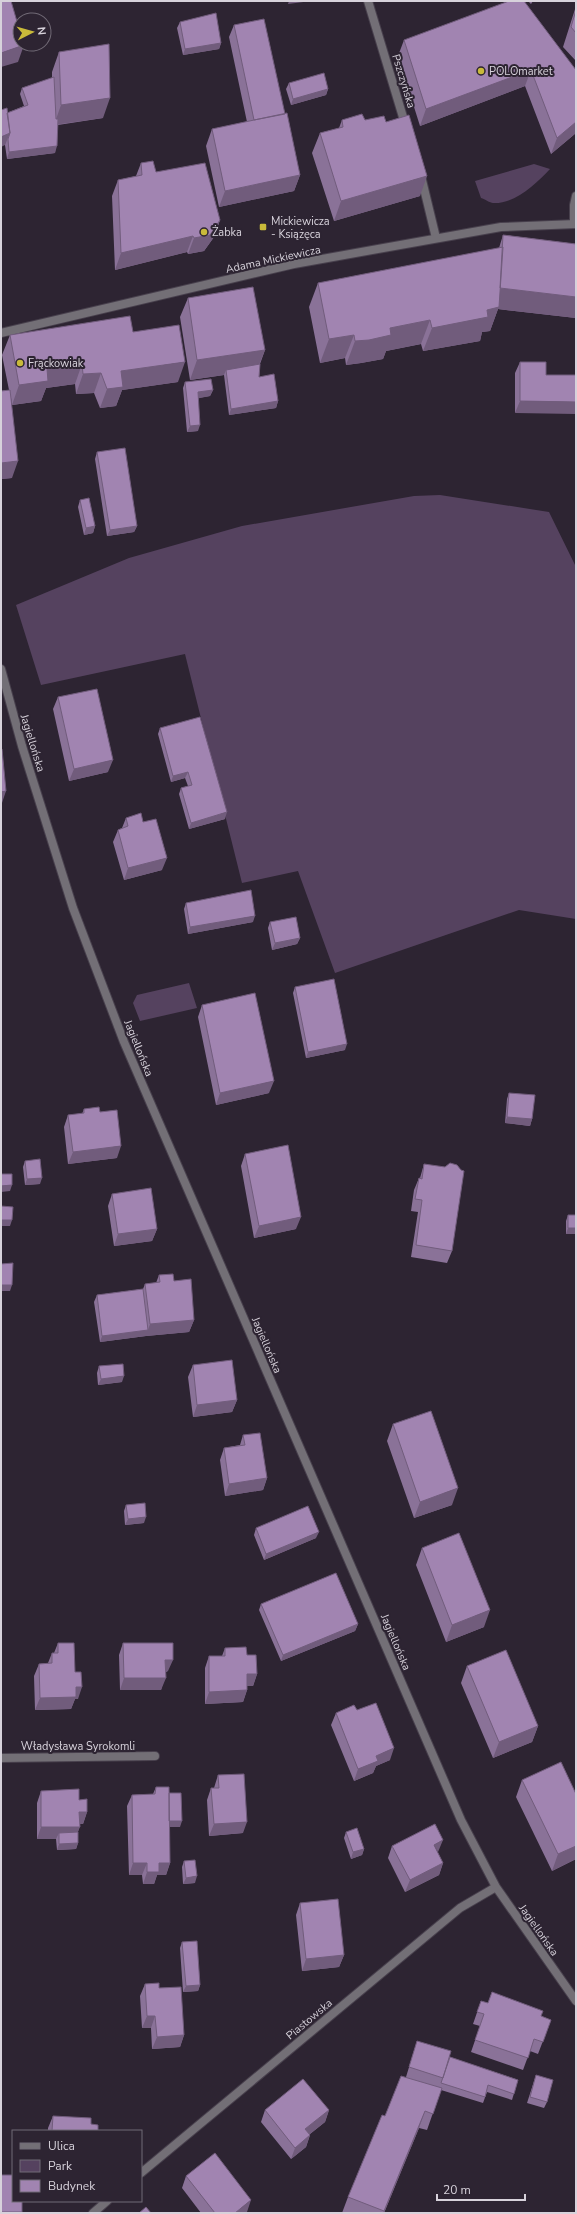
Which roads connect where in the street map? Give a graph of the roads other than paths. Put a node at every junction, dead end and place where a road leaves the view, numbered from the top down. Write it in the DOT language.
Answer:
graph roads {
  1 [pos="368,1"];
  2 [pos="409,138"];
  3 [pos="418,168"];
  4 [pos="576,196"];
  5 [pos="575,224"];
  6 [pos="436,238"];
  7 [pos="1,333"];
  8 [pos="1,669"];
  9 [pos="155,1756"];
  10 [pos="1,1758"];
  11 [pos="496,1887"];
  12 [pos="576,2001"];
  13 [pos="142,2172"];
  14 [pos="106,2202"];
  15 [pos="93,2213"];
  1 -- 2 [label="street, Pszczyńska"];
  3 -- 6 [label="street"];
  4 -- 5 [label="street"];
  5 -- 6 [label="street, Adama Mickiewicza"];
  6 -- 7 [label="street, Adama Mickiewicza"];
  8 -- 11 [label="street, Jagiellońska"];
  9 -- 10 [label="street, Władysława Syrokomli"];
  11 -- 12 [label="street, Jagiellońska"];
  11 -- 13 [label="street, Piastowska"];
  14 -- 15 [label="street"];
}
